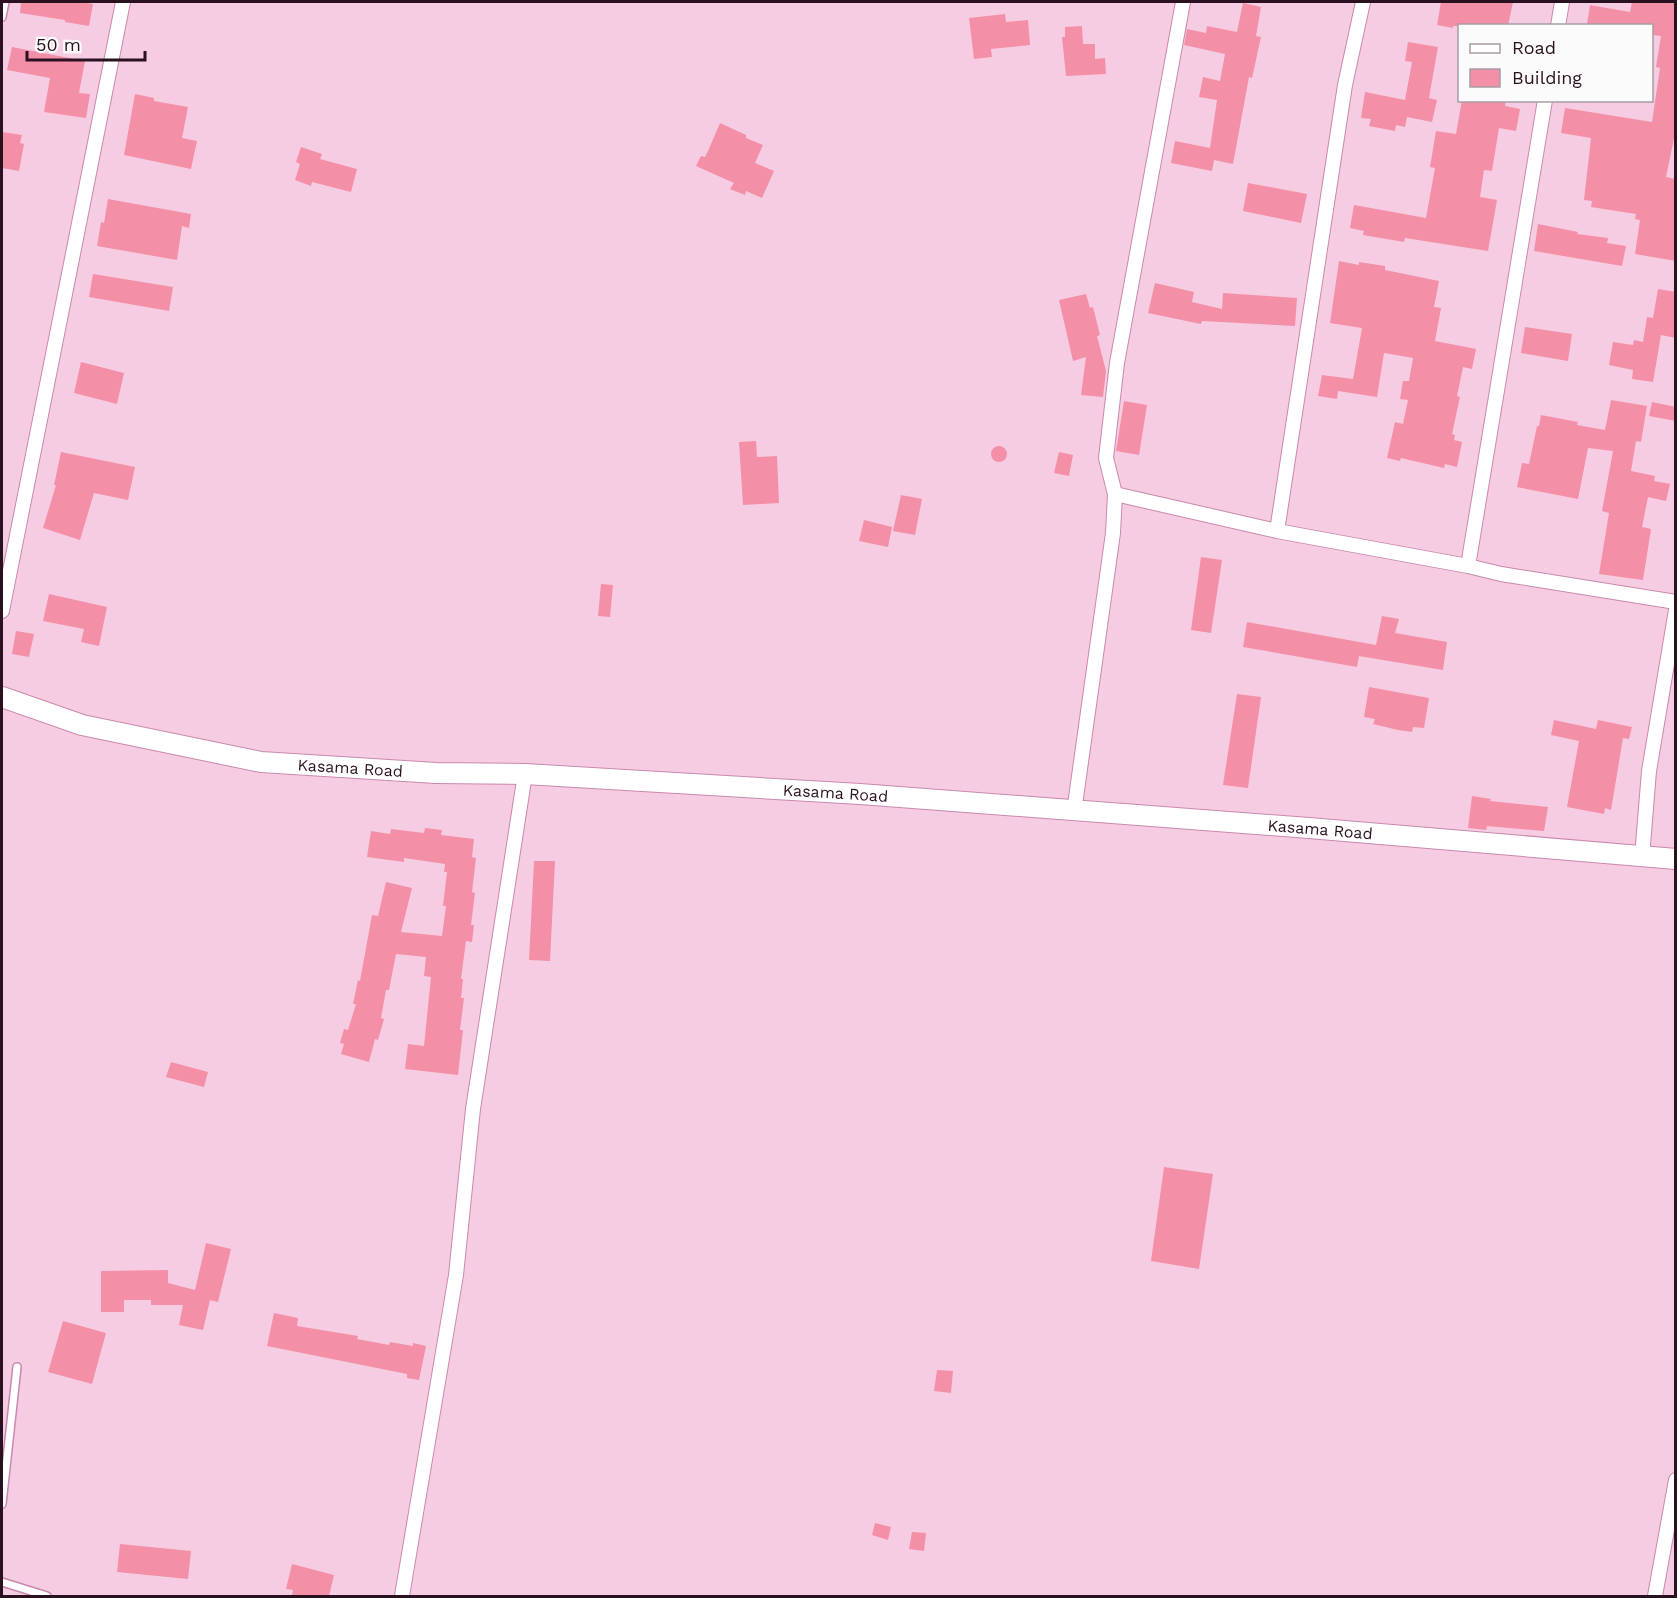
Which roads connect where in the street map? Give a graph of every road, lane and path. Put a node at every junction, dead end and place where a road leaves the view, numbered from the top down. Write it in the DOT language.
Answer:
graph roads {
  1 [pos="5,2"];
  2 [pos="123,2"];
  3 [pos="1183,2"];
  4 [pos="1363,2"];
  5 [pos="1562,2"];
  6 [pos="2,16"];
  7 [pos="1558,24"];
  8 [pos="1545,102"];
  9 [pos="1115,494"];
  10 [pos="1277,531"];
  11 [pos="1468,566"];
  12 [pos="1676,602"];
  13 [pos="1676,610"];
  14 [pos="2,611"];
  15 [pos="2,698"];
  16 [pos="525,774"];
  17 [pos="1074,812"];
  18 [pos="1642,857"];
  19 [pos="1676,859"];
  20 [pos="17,1367"];
  21 [pos="1676,1480"];
  22 [pos="2,1504"];
  23 [pos="2,1582"];
  24 [pos="47,1596"];
  25 [pos="402,1596"];
  26 [pos="1655,1596"];
  1 -- 6 [label="lane"];
  2 -- 14 [label="street"];
  3 -- 9 [label="street"];
  4 -- 10 [label="street"];
  5 -- 7 [label="street"];
  8 -- 11 [label="street"];
  9 -- 10 [label="street"];
  9 -- 17 [label="street"];
  10 -- 11 [label="street"];
  11 -- 12 [label="street"];
  13 -- 18 [label="street"];
  15 -- 16 [label="street, Kasama Road"];
  16 -- 17 [label="street, Kasama Road"];
  16 -- 25 [label="street"];
  17 -- 18 [label="street, Kasama Road"];
  18 -- 19 [label="street, Kasama Road"];
  20 -- 22 [label="lane"];
  21 -- 26 [label="street"];
  23 -- 24 [label="lane"];
}
